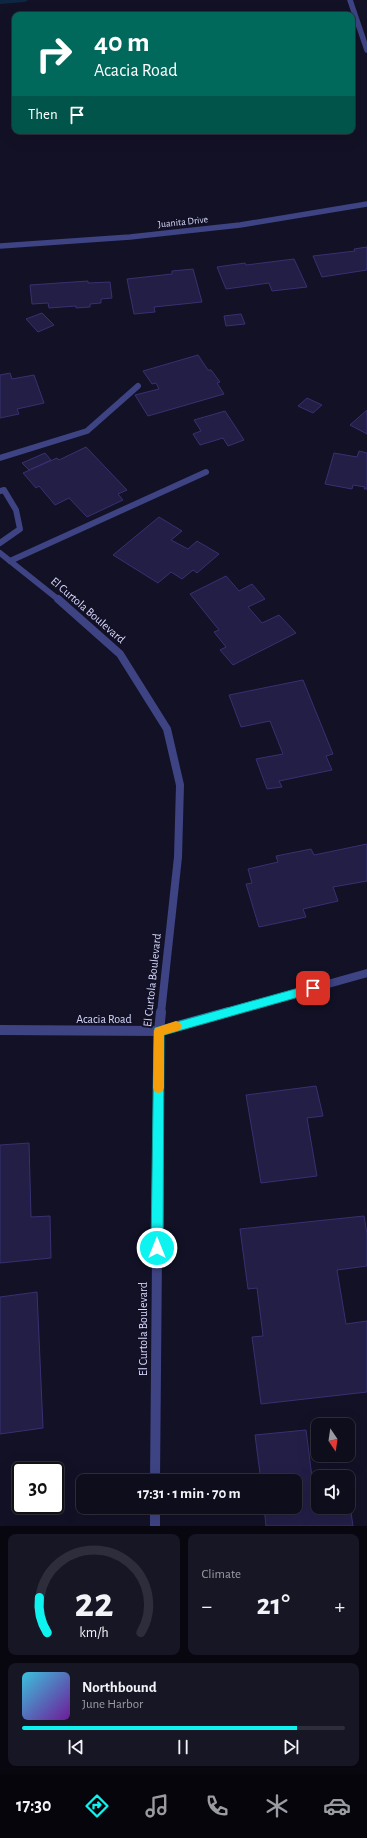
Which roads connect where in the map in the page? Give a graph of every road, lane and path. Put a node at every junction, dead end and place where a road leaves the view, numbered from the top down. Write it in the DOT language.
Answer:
graph roads {
  1 [pos="350,0"];
  2 [pos="354,12"];
  3 [pos="355,17"];
  4 [pos="355,30"];
  5 [pos="359,30"];
  6 [pos="367,50"];
  7 [pos="367,204"];
  8 [pos="0,246"];
  9 [pos="138,386"];
  10 [pos="0,458"];
  11 [pos="206,472"];
  12 [pos="0,491"];
  13 [pos="0,543"];
  14 [pos="0,553"];
  15 [pos="10,561"];
  16 [pos="367,973"];
  17 [pos="0,1030"];
  18 [pos="159,1031"];
  19 [pos="155,1474"];
  20 [pos="155,1514"];
  21 [pos="155,1526"];
  1 -- 2 [label="street"];
  3 -- 5 [label="street"];
  4 -- 5 [label="street"];
  5 -- 6 [label="street"];
  7 -- 8 [label="street, Juanita Drive"];
  9 -- 10 [label="street"];
  11 -- 15 [label="street"];
  12 -- 13 [label="street"];
  14 -- 15 [label="street, El Curtola Boulevard"];
  15 -- 18 [label="street, El Curtola Boulevard"];
  16 -- 18 [label="street, Acacia Road"];
  17 -- 18 [label="street, Acacia Road"];
  18 -- 19 [label="street, El Curtola Boulevard"];
  20 -- 21 [label="street"];
}
